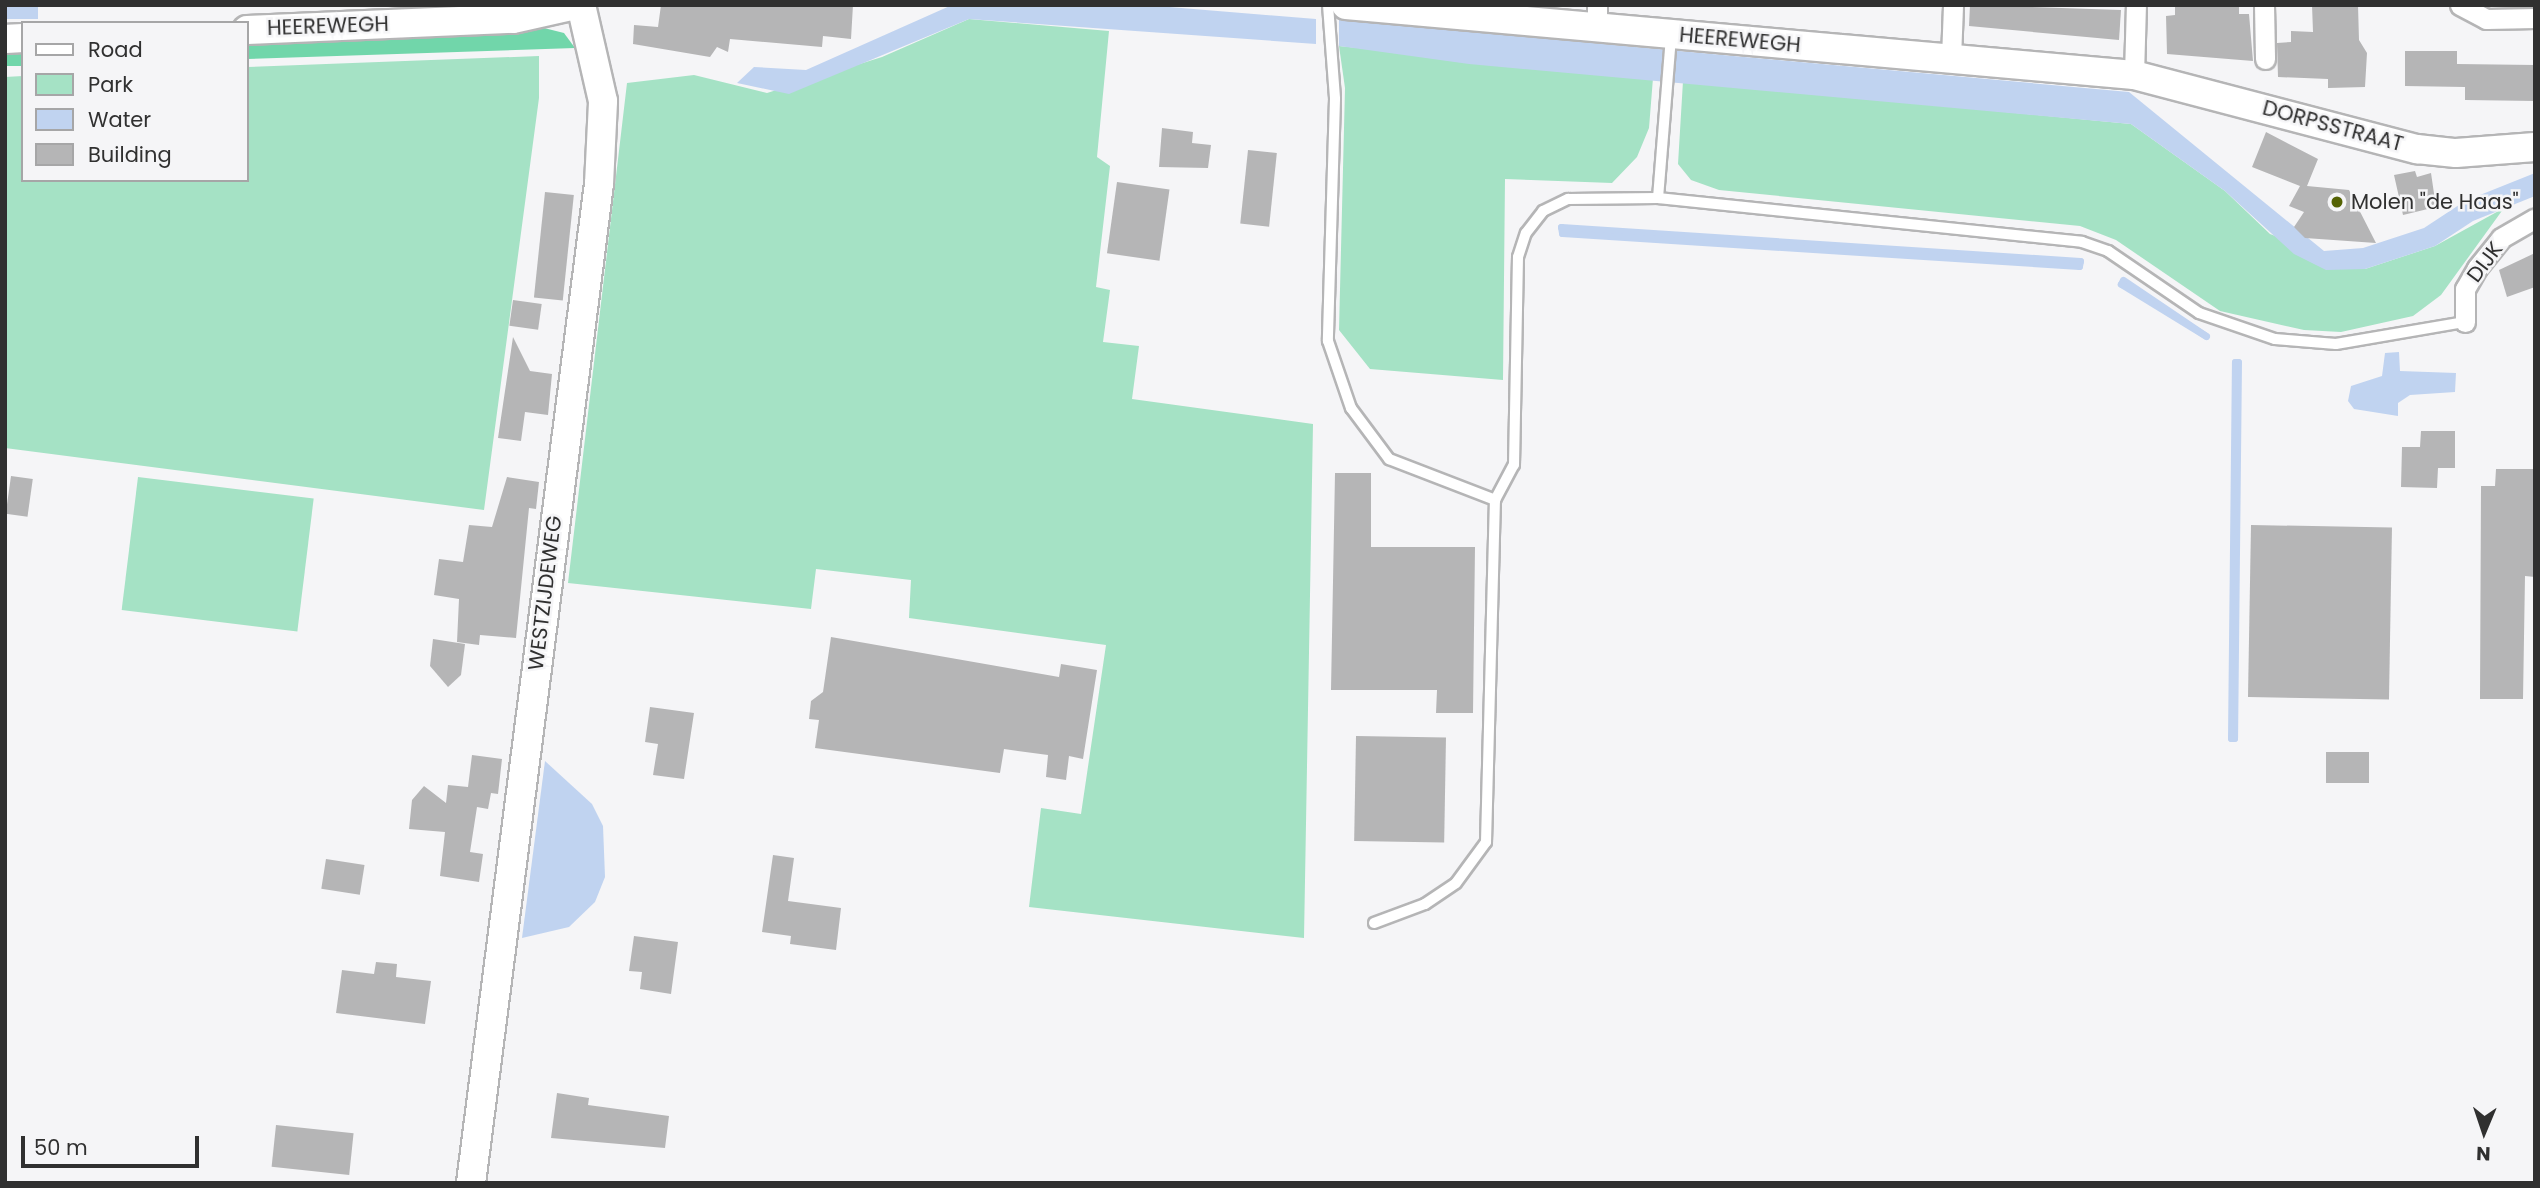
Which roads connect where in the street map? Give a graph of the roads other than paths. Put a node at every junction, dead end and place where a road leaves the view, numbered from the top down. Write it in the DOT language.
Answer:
graph roads {
  1 [pos="576,5"];
  2 [pos="581,5"];
  3 [pos="1328,5"];
  4 [pos="1953,5"];
  5 [pos="2136,5"];
  6 [pos="2264,5"];
  7 [pos="2460,5"];
  8 [pos="1337,12"];
  9 [pos="1597,16"];
  10 [pos="2535,18"];
  11 [pos="248,30"];
  12 [pos="1671,41"];
  13 [pos="1951,58"];
  14 [pos="2265,59"];
  15 [pos="2134,75"];
  16 [pos="2535,147"];
  17 [pos="1658,198"];
  18 [pos="2535,218"];
  19 [pos="2465,322"];
  20 [pos="1495,500"];
  21 [pos="1374,923"];
  22 [pos="471,1183"];
  1 -- 11 [label="street, HEEREWEGH"];
  2 -- 22 [label="street, WESTZIJDEWEG"];
  3 -- 8 [label="lane"];
  4 -- 13 [label="street"];
  5 -- 15 [label="street"];
  6 -- 14 [label="street"];
  7 -- 10 [label="street"];
  8 -- 9 [label="street, HEEREWEGH"];
  8 -- 20 [label="lane"];
  9 -- 12 [label="street, HEEREWEGH"];
  12 -- 13 [label="street, HEEREWEGH"];
  12 -- 17 [label="lane"];
  13 -- 15 [label="street, HEEREWEGH"];
  15 -- 16 [label="street, DORPSSTRAAT"];
  17 -- 19 [label="lane"];
  17 -- 20 [label="lane"];
  18 -- 19 [label="street, DIJK"];
  20 -- 21 [label="lane"];
}
